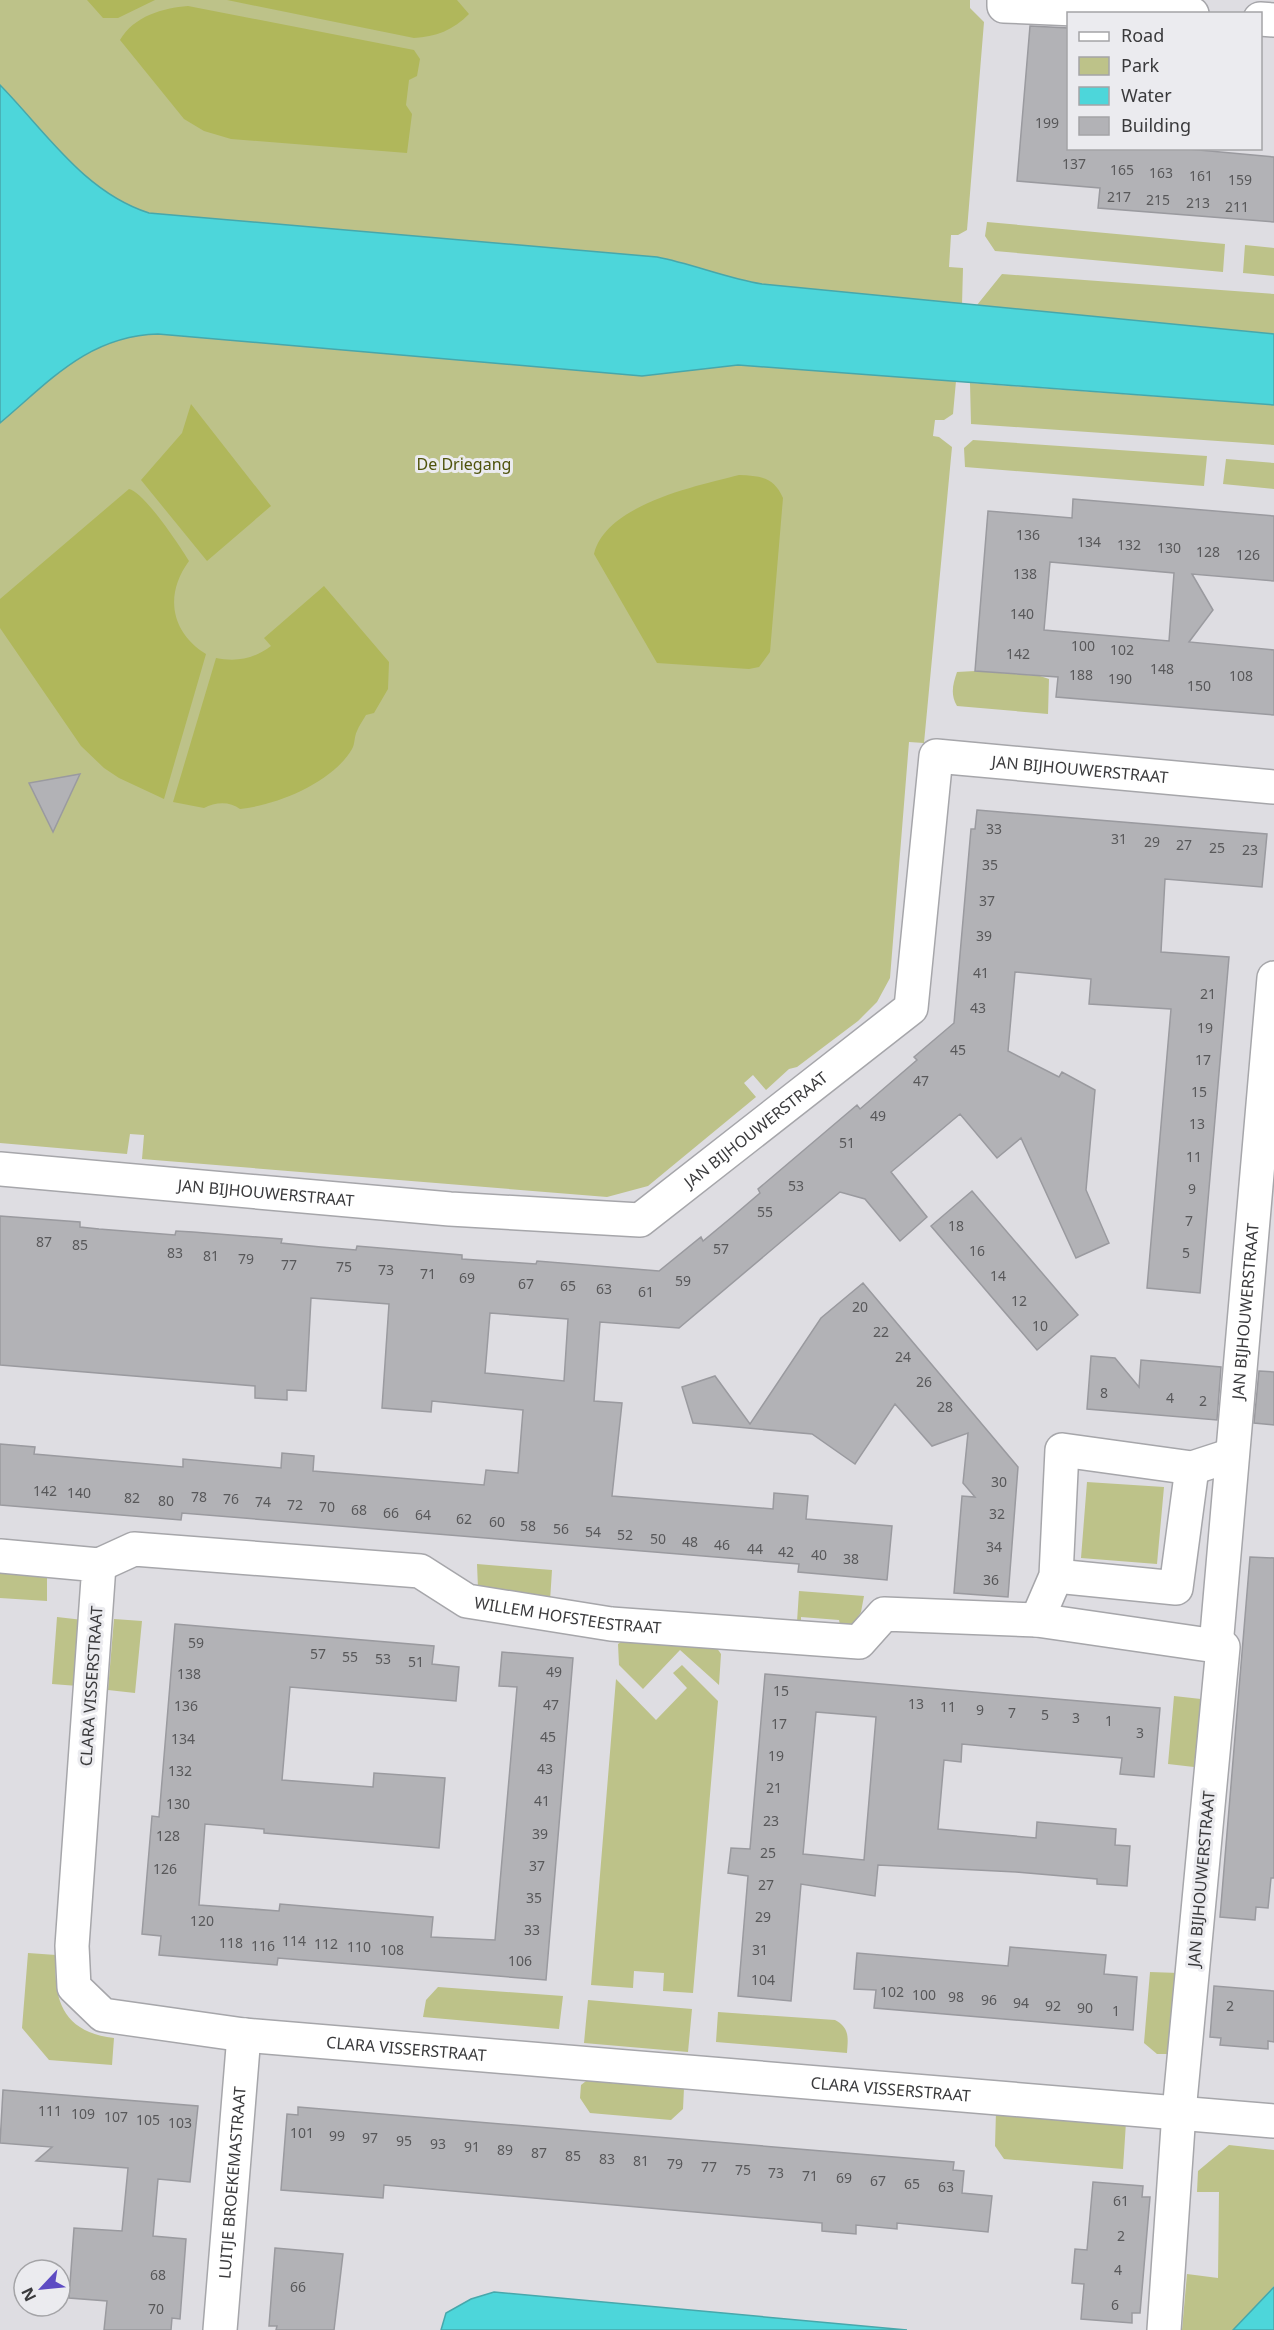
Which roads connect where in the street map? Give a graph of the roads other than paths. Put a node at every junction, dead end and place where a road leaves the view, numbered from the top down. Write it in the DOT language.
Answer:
graph roads {
  1 [pos="1004,3"];
  2 [pos="1158,12"];
  3 [pos="1274,787"];
  4 [pos="1274,978"];
  5 [pos="0,1169"];
  6 [pos="1232,1455"];
  7 [pos="1192,1468"];
  8 [pos="0,1556"];
  9 [pos="99,1565"];
  10 [pos="1056,1576"];
  11 [pos="1037,1620"];
  12 [pos="1220,1646"];
  13 [pos="243,2035"];
  14 [pos="1179,2112"];
  15 [pos="1274,2121"];
  16 [pos="220,2330"];
  17 [pos="1164,2330"];
  1 -- 2 [label="street"];
  3 -- 5 [label="street, JAN BIJHOUWERSTRAAT"];
  4 -- 6 [label="street, JAN BIJHOUWERSTRAAT"];
  6 -- 7 [label="street"];
  6 -- 12 [label="street, JAN BIJHOUWERSTRAAT"];
  7 -- 10 [label="street"];
  7 -- 10 [label="street"];
  8 -- 9 [label="street"];
  9 -- 11 [label="street, WILLEM HOFSTEESTRAAT"];
  9 -- 13 [label="street, CLARA VISSERSTRAAT"];
  10 -- 11 [label="street"];
  11 -- 12 [label="street, WILLEM HOFSTEESTRAAT"];
  12 -- 14 [label="street, JAN BIJHOUWERSTRAAT"];
  13 -- 14 [label="street, CLARA VISSERSTRAAT"];
  13 -- 16 [label="street, LUITJE BROEKEMASTRAAT"];
  14 -- 15 [label="street, CLARA VISSERSTRAAT"];
  14 -- 17 [label="street"];
}
